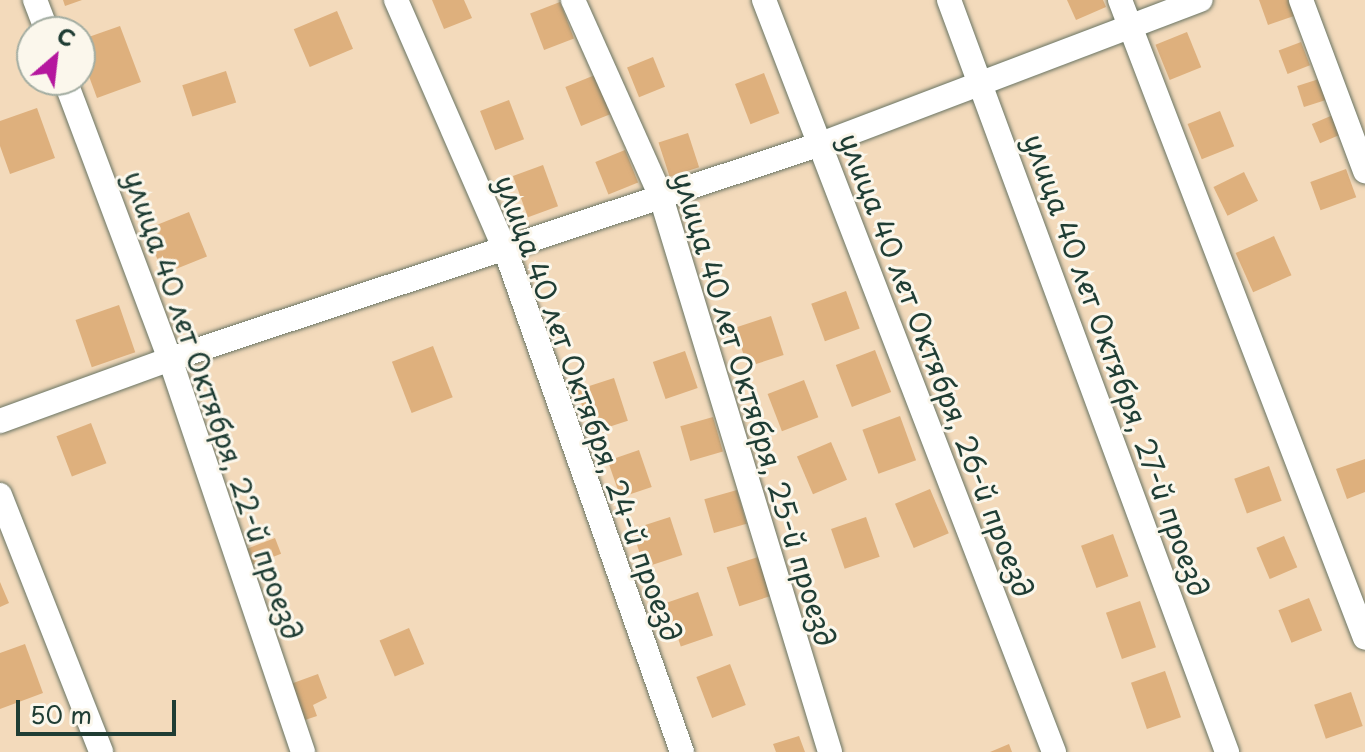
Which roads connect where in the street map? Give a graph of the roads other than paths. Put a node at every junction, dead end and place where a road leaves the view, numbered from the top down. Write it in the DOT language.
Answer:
graph roads {
  1 [pos="396,0"];
  2 [pos="573,0"];
  3 [pos="764,0"];
  4 [pos="949,0"];
  5 [pos="1120,0"];
  6 [pos="1201,0"];
  7 [pos="1301,0"];
  8 [pos="1131,26"];
  9 [pos="980,82"];
  10 [pos="71,96"];
  11 [pos="821,144"];
  12 [pos="1365,171"];
  13 [pos="661,197"];
  14 [pos="505,249"];
  15 [pos="170,359"];
  16 [pos="0,421"];
  17 [pos="0,495"];
  18 [pos="1365,638"];
  19 [pos="101,752"];
  20 [pos="303,752"];
  21 [pos="682,752"];
  22 [pos="830,752"];
  23 [pos="1054,752"];
  24 [pos="1227,752"];
  1 -- 14 [label="street, улица 40 лет Октября, 24-й проезд"];
  2 -- 13 [label="street, улица 40 лет Октября, 25-й проезд"];
  3 -- 11 [label="street, улица 40 лет Октября, 26-й проезд"];
  4 -- 9 [label="street, улица 40 лет Октября, 27-й проезд"];
  5 -- 8 [label="street"];
  6 -- 8 [label="street"];
  7 -- 12 [label="street"];
  8 -- 9 [label="street"];
  8 -- 18 [label="street"];
  9 -- 11 [label="street"];
  9 -- 24 [label="street, улица 40 лет Октября, 27-й проезд"];
  10 -- 15 [label="street, улица 40 лет Октября, 22-й проезд"];
  11 -- 13 [label="street"];
  11 -- 23 [label="street, улица 40 лет Октября, 26-й проезд"];
  13 -- 14 [label="street"];
  13 -- 22 [label="street, улица 40 лет Октября, 25-й проезд"];
  14 -- 15 [label="street"];
  14 -- 21 [label="street, улица 40 лет Октября, 24-й проезд"];
  15 -- 16 [label="street"];
  15 -- 20 [label="street, улица 40 лет Октября, 22-й проезд"];
  17 -- 19 [label="street"];
}
